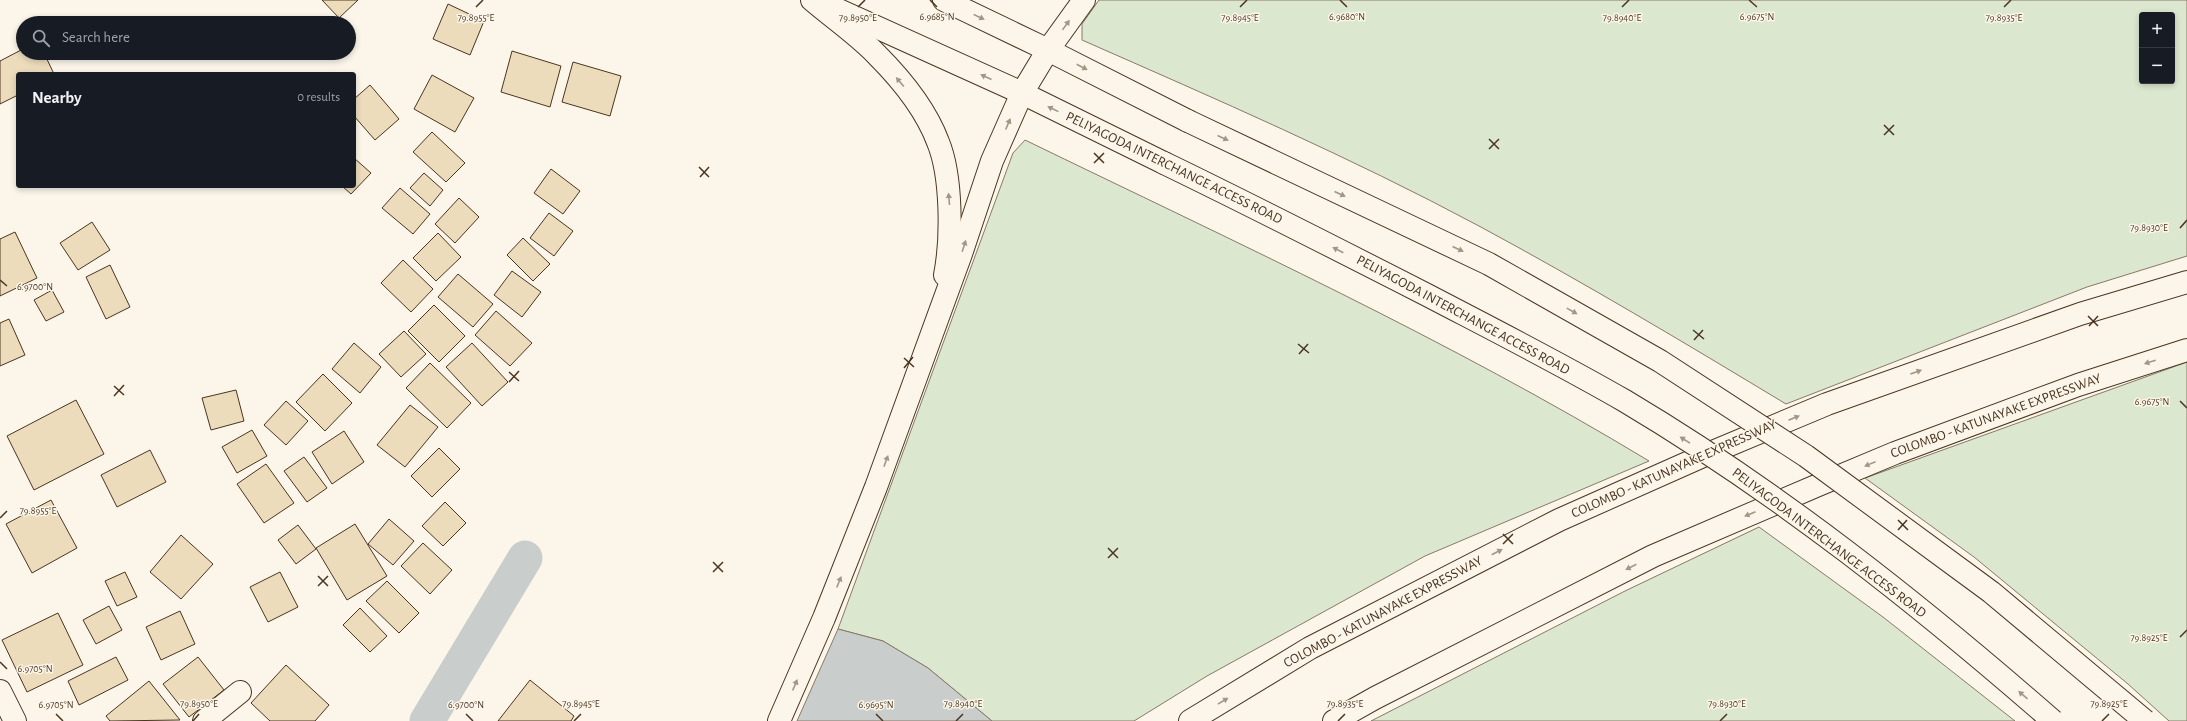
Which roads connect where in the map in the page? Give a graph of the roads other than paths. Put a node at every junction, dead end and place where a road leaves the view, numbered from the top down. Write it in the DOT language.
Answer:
graph roads {
  1 [pos="812,0"];
  2 [pos="818,0"];
  3 [pos="944,0"];
  4 [pos="1084,0"];
  5 [pos="1048,50"];
  6 [pos="1022,93"];
  7 [pos="2187,282"];
  8 [pos="932,334"];
  9 [pos="2187,350"];
  10 [pos="0,691"];
  11 [pos="240,692"];
  12 [pos="15,721"];
  13 [pos="204,721"];
  14 [pos="779,721"];
  15 [pos="1190,721"];
  16 [pos="1334,721"];
  17 [pos="2053,721"];
  18 [pos="2145,721"];
  8 -- 1 [label="main road, one-way"];
  6 -- 2 [label="main road, PELIYAGODA INTERCHANGE ACCESS ROAD, one-way"];
  3 -- 5 [label="main road, one-way"];
  5 -- 4 [label="main road, one-way"];
  5 -- 6 [label="main road"];
  5 -- 18 [label="main road, one-way, bridge"];
  8 -- 6 [label="main road, one-way"];
  17 -- 6 [label="main road, PELIYAGODA INTERCHANGE ACCESS ROAD, one-way, bridge"];
  15 -- 7 [label="main road, COLOMBO - KATUNAYAKE EXPRESSWAY, one-way"];
  14 -- 8 [label="main road, one-way"];
  9 -- 16 [label="main road, COLOMBO - KATUNAYAKE EXPRESSWAY, one-way"];
  10 -- 12 [label="main road"];
  11 -- 13 [label="main road"];
}
